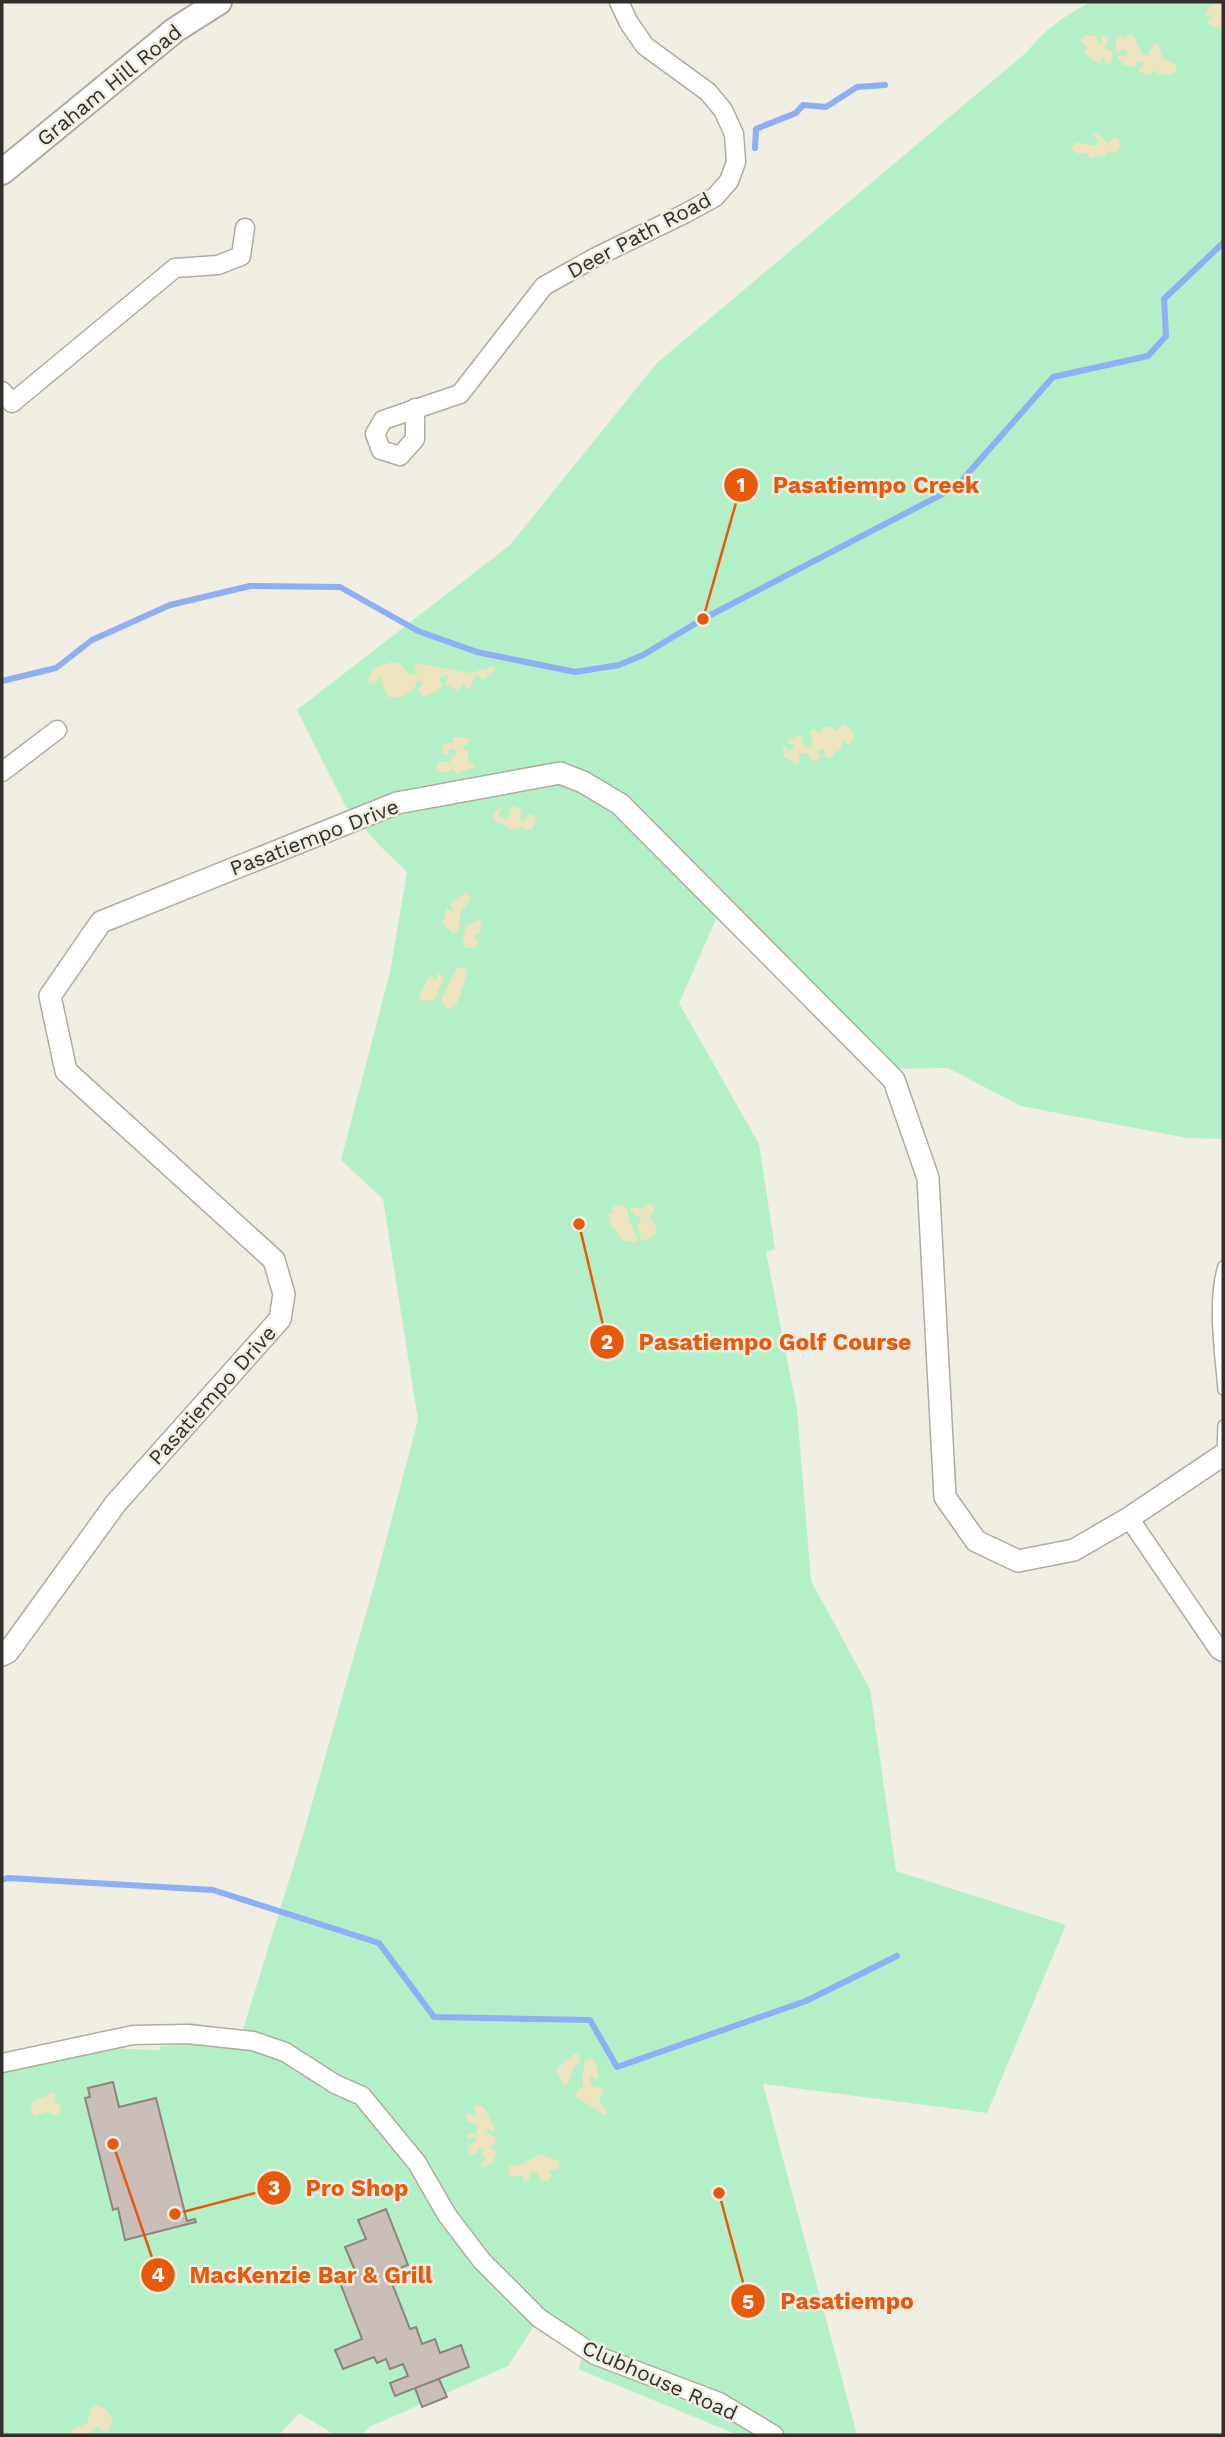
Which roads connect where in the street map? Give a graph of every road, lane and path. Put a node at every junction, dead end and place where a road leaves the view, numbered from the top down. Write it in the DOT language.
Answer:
graph roads {
  1 [pos="219,2"];
  2 [pos="619,2"];
  3 [pos="2,172"];
  4 [pos="245,228"];
  5 [pos="2,391"];
  6 [pos="415,408"];
  7 [pos="57,730"];
  8 [pos="2,772"];
  9 [pos="1223,1266"];
  10 [pos="1223,1390"];
  11 [pos="1223,1425"];
  12 [pos="1223,1456"];
  13 [pos="1129,1518"];
  14 [pos="1223,1652"];
  15 [pos="2,1655"];
  16 [pos="2,2063"];
  17 [pos="774,2435"];
  1 -- 3 [label="main road, Graham Hill Road"];
  2 -- 6 [label="street, Deer Path Road"];
  4 -- 5 [label="street"];
  7 -- 8 [label="street"];
  9 -- 10 [label="lane"];
  11 -- 12 [label="lane"];
  12 -- 13 [label="street, Pasatiempo Drive"];
  13 -- 14 [label="street"];
  13 -- 15 [label="street, Pasatiempo Drive"];
  16 -- 17 [label="street, Clubhouse Road"];
}
